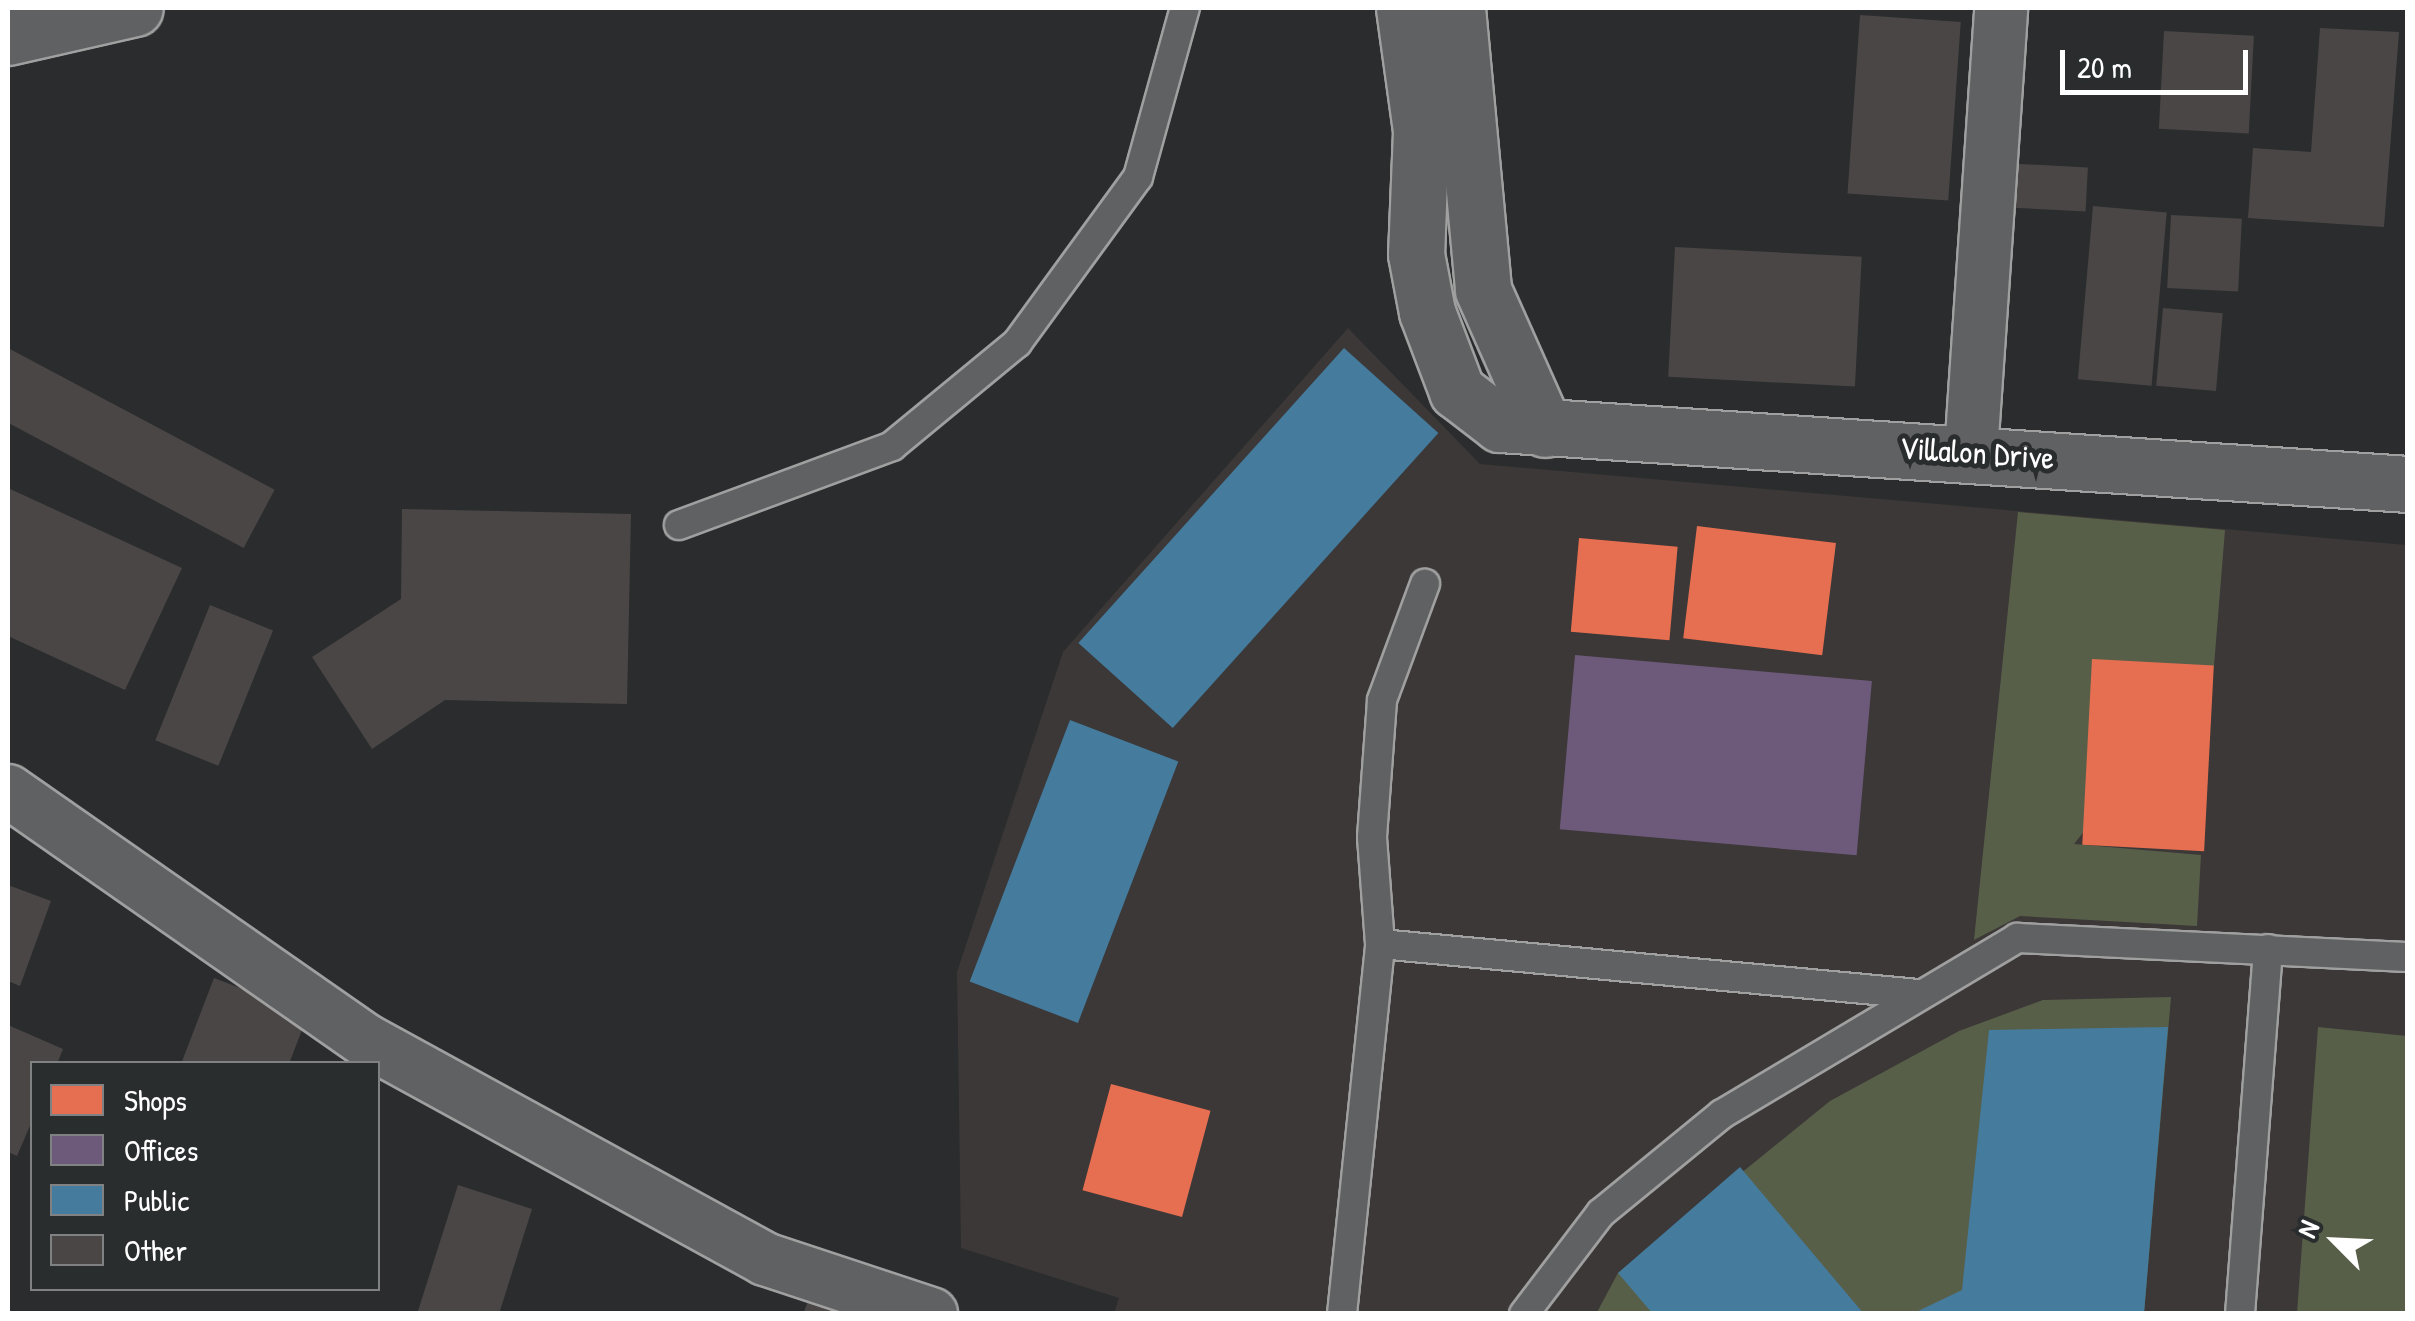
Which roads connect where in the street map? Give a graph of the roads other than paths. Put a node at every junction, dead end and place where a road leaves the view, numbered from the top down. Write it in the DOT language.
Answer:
graph roads {
  1 [pos="136,8"];
  2 [pos="1185,8"];
  3 [pos="1404,8"];
  4 [pos="1458,8"];
  5 [pos="2001,8"];
  6 [pos="8,36"];
  7 [pos="1545,429"];
  8 [pos="1972,452"];
  9 [pos="2408,484"];
  10 [pos="679,525"];
  11 [pos="1425,584"];
  12 [pos="8,791"];
  13 [pos="1380,944"];
  14 [pos="2268,948"];
  15 [pos="2408,957"];
  16 [pos="1918,994"];
  17 [pos="931,1314"];
  18 [pos="1342,1314"];
  19 [pos="1524,1314"];
  20 [pos="2240,1314"];
  1 -- 6 [label="street"];
  2 -- 10 [label="lane"];
  3 -- 7 [label="street, Villalon Drive"];
  4 -- 7 [label="street"];
  5 -- 8 [label="street"];
  7 -- 8 [label="street, Villalon Drive"];
  8 -- 9 [label="street, Villalon Drive"];
  11 -- 13 [label="lane"];
  12 -- 17 [label="street"];
  13 -- 16 [label="lane"];
  13 -- 18 [label="lane"];
  14 -- 15 [label="lane"];
  14 -- 16 [label="lane"];
  14 -- 20 [label="lane"];
  16 -- 19 [label="lane"];
}
